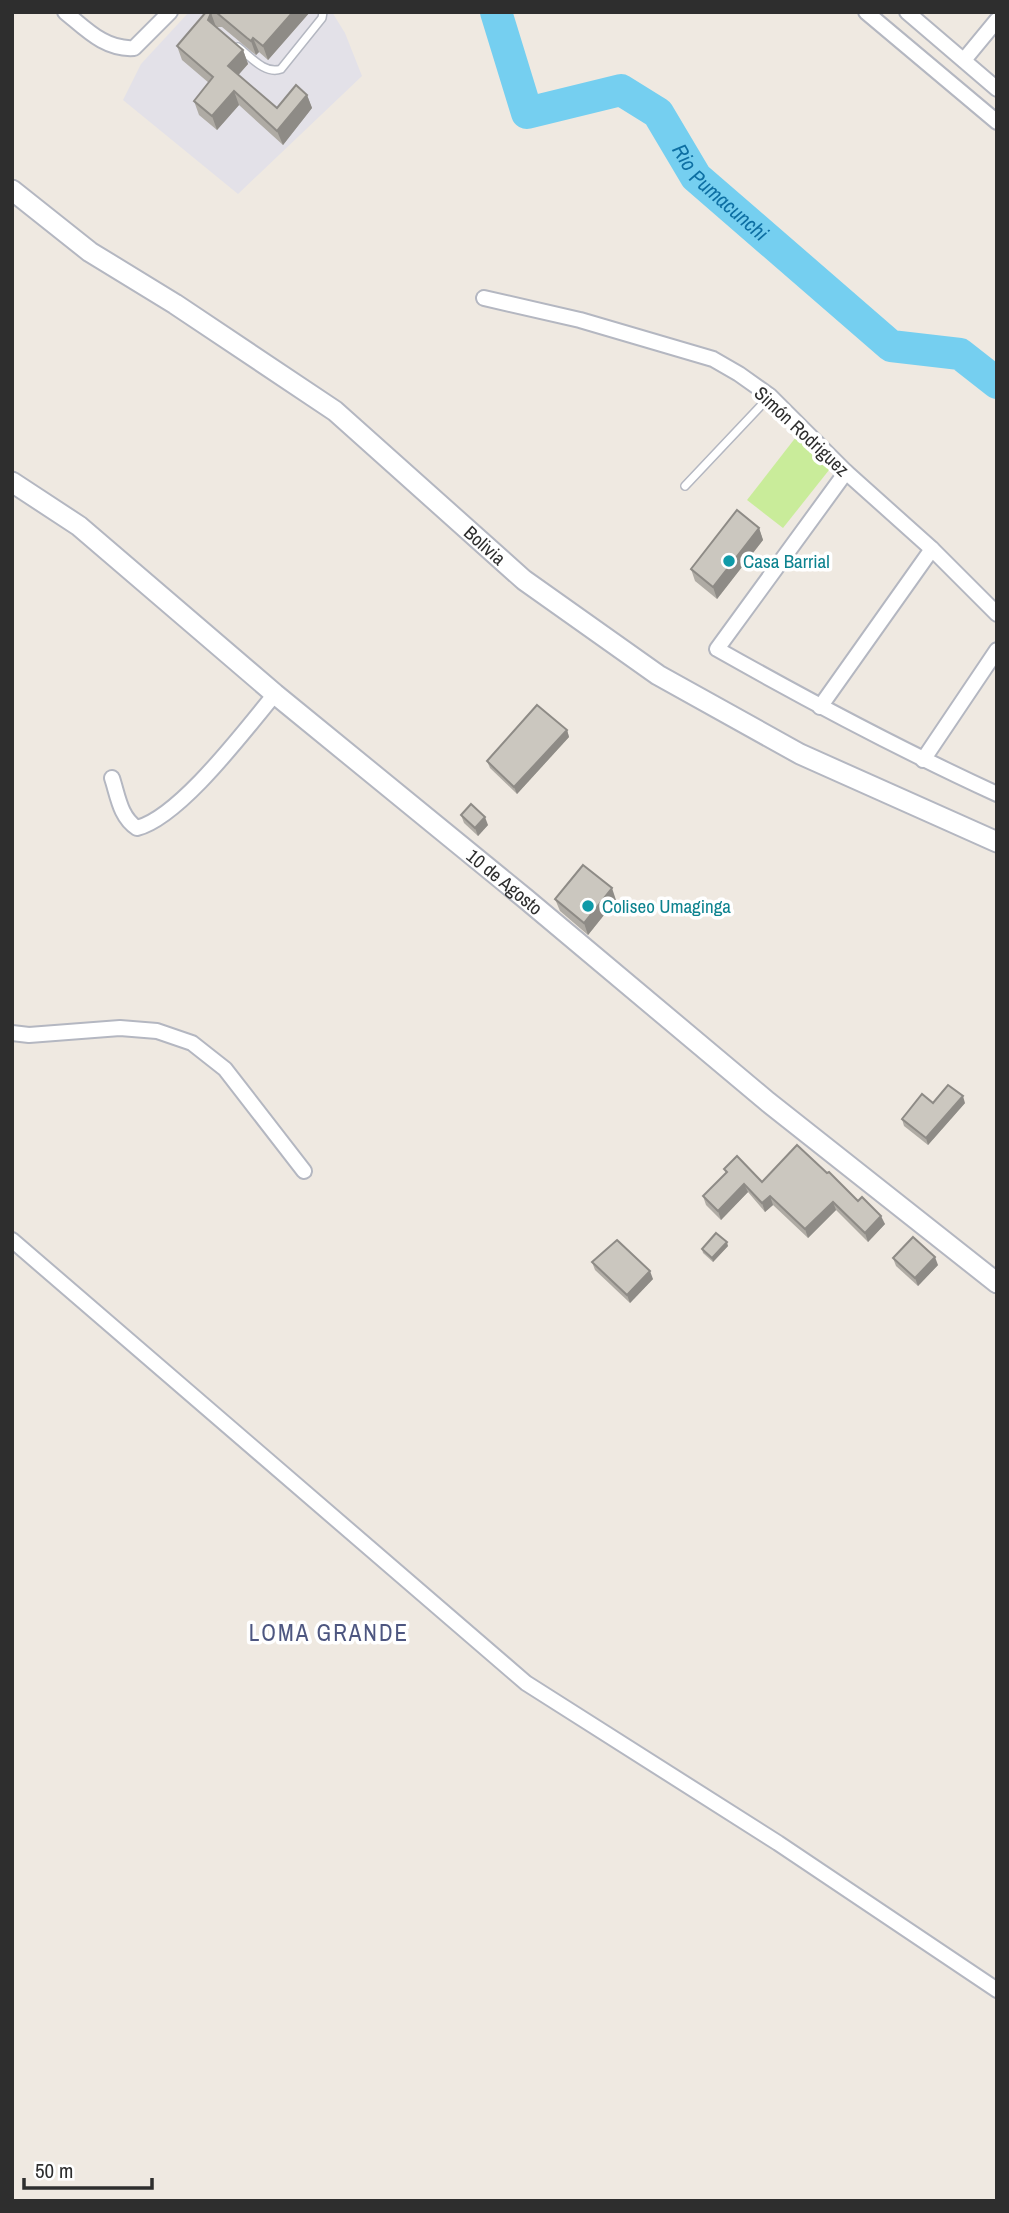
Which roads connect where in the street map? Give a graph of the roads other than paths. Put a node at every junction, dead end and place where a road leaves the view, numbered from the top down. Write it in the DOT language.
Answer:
graph roads {
  1 [pos="65,12"];
  2 [pos="170,12"];
  3 [pos="323,12"];
  4 [pos="866,12"];
  5 [pos="906,12"];
  6 [pos="997,20"];
  7 [pos="228,39"];
  8 [pos="964,60"];
  9 [pos="997,89"];
  10 [pos="997,122"];
  11 [pos="12,190"];
  12 [pos="484,298"];
  13 [pos="770,396"];
  14 [pos="846,472"];
  15 [pos="12,482"];
  16 [pos="685,486"];
  17 [pos="932,549"];
  18 [pos="997,614"];
  19 [pos="997,650"];
  20 [pos="275,694"];
  21 [pos="820,707"];
  22 [pos="923,760"];
  23 [pos="112,778"];
  24 [pos="997,794"];
  25 [pos="997,842"];
  26 [pos="12,1033"];
  27 [pos="304,1171"];
  28 [pos="12,1240"];
  29 [pos="997,1283"];
  30 [pos="997,1990"];
  1 -- 2 [label="street"];
  3 -- 7 [label="lane"];
  4 -- 10 [label="street"];
  5 -- 8 [label="street"];
  6 -- 8 [label="street"];
  8 -- 9 [label="street"];
  11 -- 25 [label="street, Bolivia"];
  12 -- 13 [label="street, Simón Rodriguez"];
  13 -- 14 [label="street, Simón Rodriguez"];
  13 -- 16 [label="lane"];
  14 -- 17 [label="street, Simón Rodriguez"];
  14 -- 21 [label="street"];
  15 -- 20 [label="street, 10 de Agosto"];
  17 -- 18 [label="street, Simón Rodriguez"];
  17 -- 21 [label="street"];
  19 -- 22 [label="street"];
  20 -- 23 [label="street"];
  20 -- 29 [label="street, 10 de Agosto"];
  21 -- 22 [label="street"];
  22 -- 24 [label="street"];
  26 -- 27 [label="street"];
  28 -- 30 [label="street"];
}
